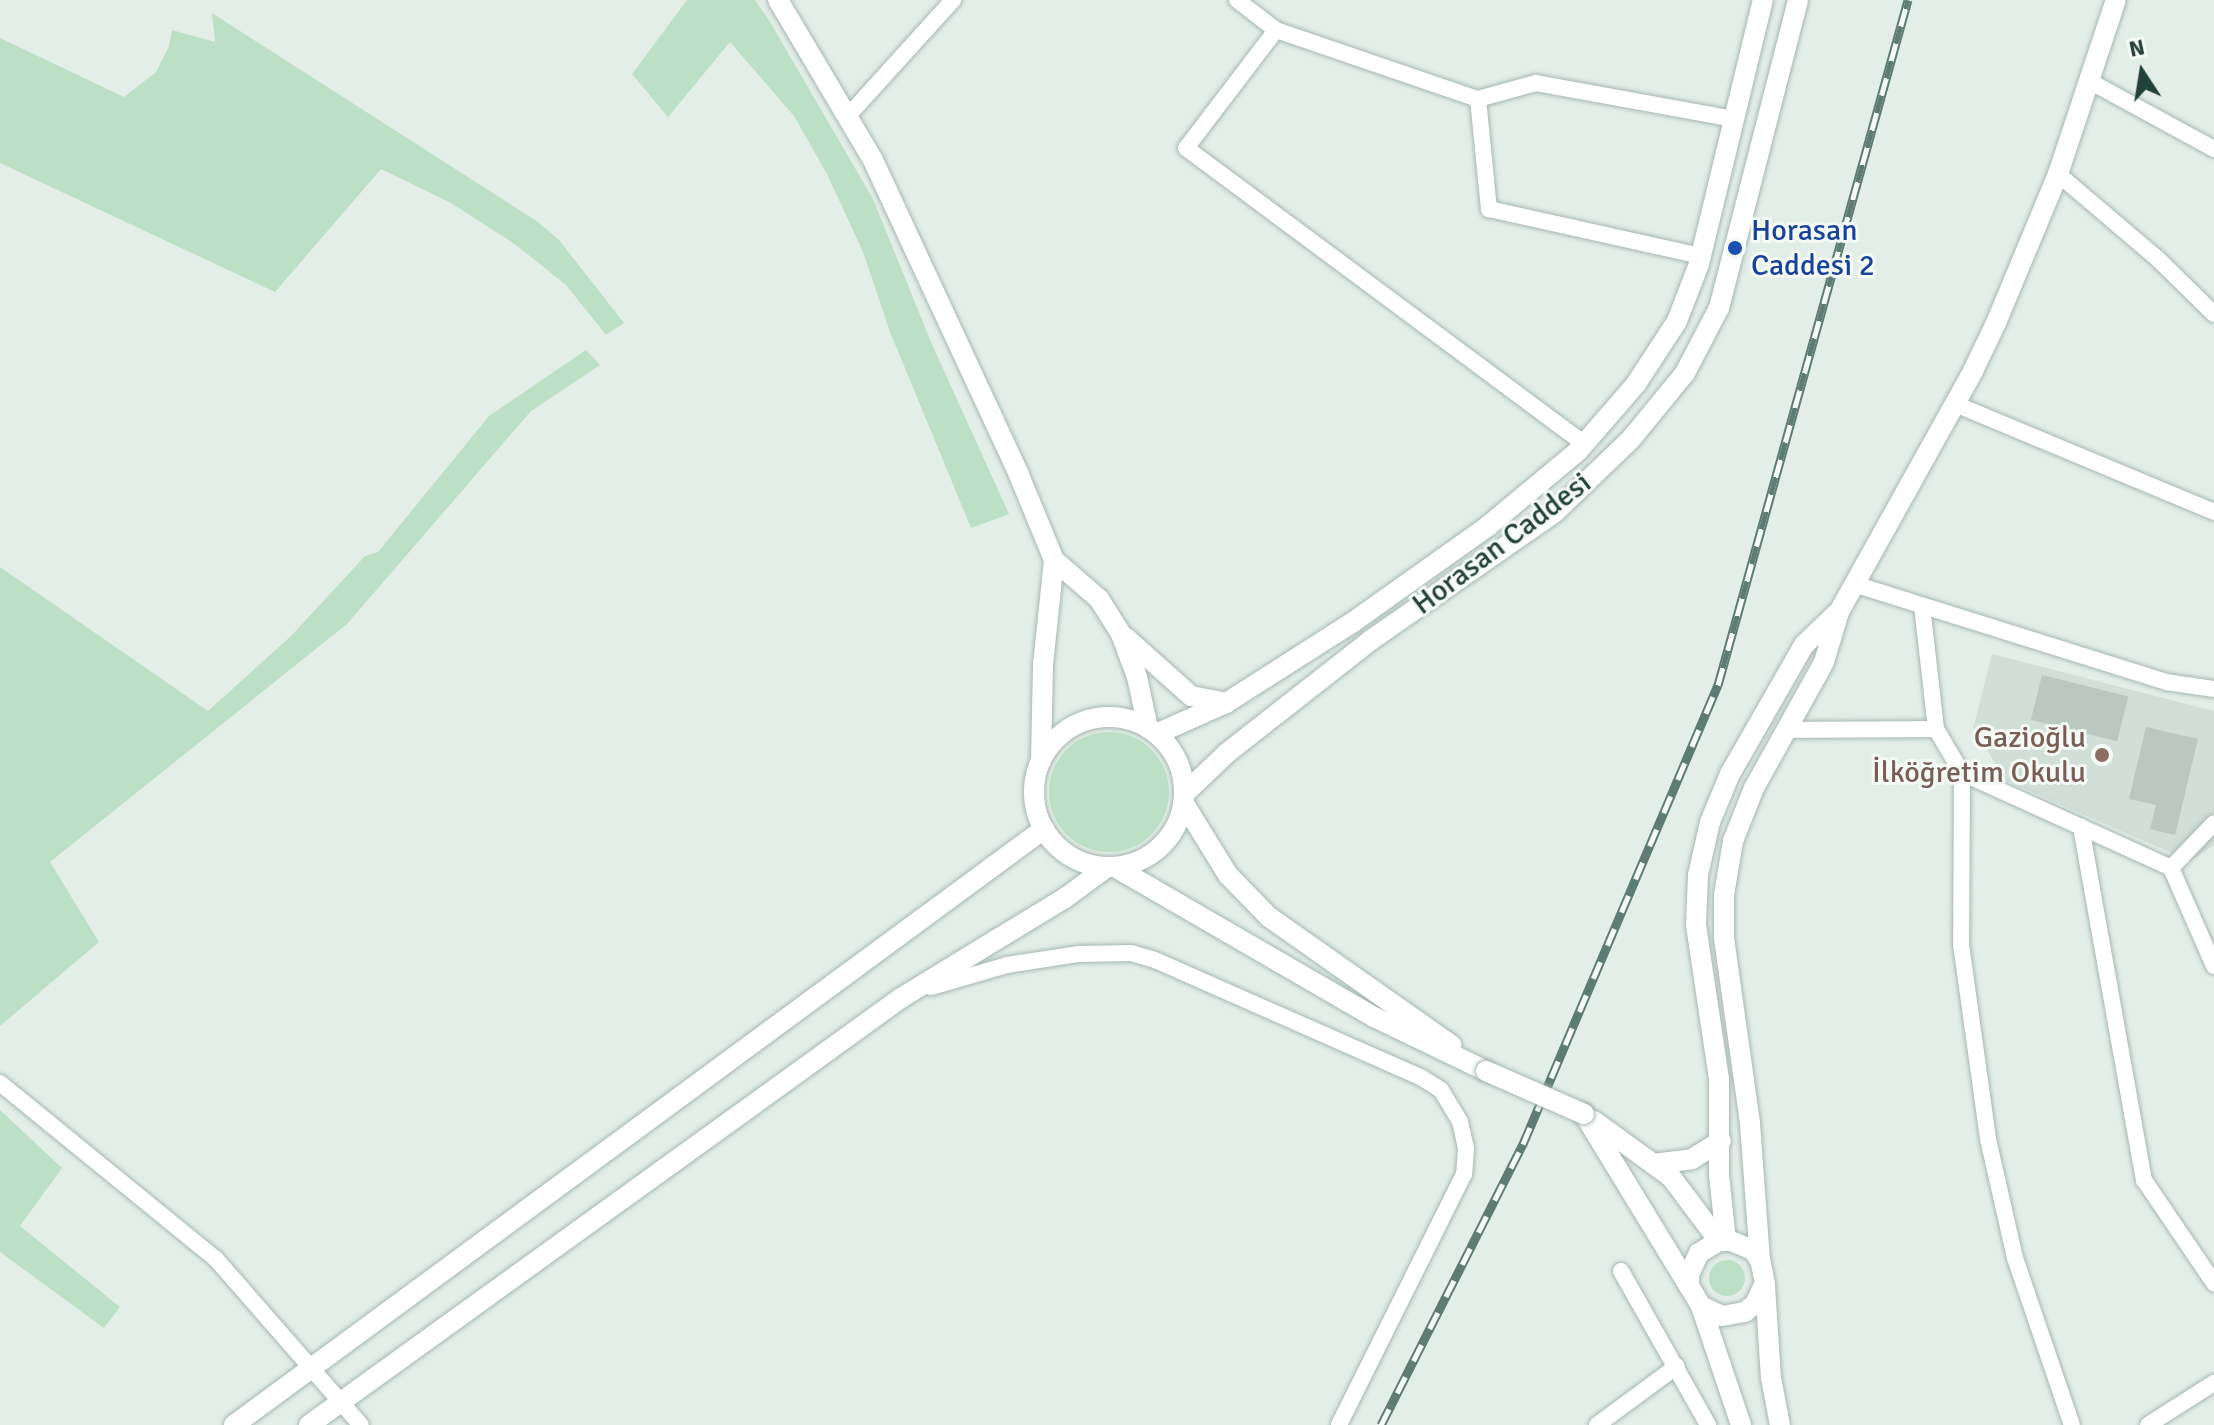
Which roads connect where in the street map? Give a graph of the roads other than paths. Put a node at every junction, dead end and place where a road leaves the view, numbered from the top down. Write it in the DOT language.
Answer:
graph roads {
  1 [pos="778,0"];
  2 [pos="953,0"];
  3 [pos="1237,0"];
  4 [pos="1763,0"];
  5 [pos="1798,0"];
  6 [pos="2116,0"];
  7 [pos="1276,30"];
  8 [pos="2091,82"];
  9 [pos="1478,99"];
  10 [pos="847,117"];
  11 [pos="1734,119"];
  12 [pos="2214,149"];
  13 [pos="2058,174"];
  14 [pos="1701,256"];
  15 [pos="2211,305"];
  16 [pos="1955,404"];
  17 [pos="1584,444"];
  18 [pos="2214,512"];
  19 [pos="1054,560"];
  20 [pos="1854,584"];
  21 [pos="1922,606"];
  22 [pos="1839,612"];
  23 [pos="1121,634"];
  24 [pos="2214,689"];
  25 [pos="1226,703"];
  26 [pos="1936,729"];
  27 [pos="1785,730"];
  28 [pos="1152,731"];
  29 [pos="1041,761"];
  30 [pos="1962,773"];
  31 [pos="1184,798"];
  32 [pos="2214,823"];
  33 [pos="2081,827"];
  34 [pos="1044,829"];
  35 [pos="1111,867"];
  36 [pos="2171,868"];
  37 [pos="2214,966"];
  38 [pos="901,998"];
  39 [pos="1486,1071"];
  40 [pos="0,1083"];
  41 [pos="1584,1114"];
  42 [pos="1721,1141"];
  43 [pos="1653,1164"];
  44 [pos="1723,1241"];
  45 [pos="1760,1260"];
  46 [pos="1621,1271"];
  47 [pos="1765,1283"];
  48 [pos="2214,1283"];
  49 [pos="1689,1286"];
  50 [pos="1701,1306"];
  51 [pos="1677,1366"];
  52 [pos="310,1369"];
  53 [pos="2214,1383"];
  54 [pos="339,1403"];
  55 [pos="234,1425"];
  56 [pos="309,1425"];
  57 [pos="361,1425"];
  58 [pos="1339,1425"];
  59 [pos="1597,1425"];
  60 [pos="1708,1425"];
  61 [pos="1741,1425"];
  62 [pos="1780,1425"];
  63 [pos="2072,1425"];
  64 [pos="2148,1425"];
  1 -- 10 [label="street"];
  2 -- 10 [label="street"];
  3 -- 7 [label="street"];
  4 -- 11 [label="street, Horasan Caddesi"];
  5 -- 31 [label="street, Horasan Caddesi"];
  6 -- 8 [label="street"];
  7 -- 9 [label="street"];
  7 -- 17 [label="street"];
  8 -- 12 [label="street"];
  8 -- 13 [label="street"];
  9 -- 11 [label="street"];
  9 -- 14 [label="street"];
  10 -- 19 [label="street"];
  11 -- 14 [label="street, Horasan Caddesi"];
  13 -- 15 [label="street"];
  13 -- 16 [label="street"];
  14 -- 17 [label="street, Horasan Caddesi"];
  16 -- 18 [label="street"];
  16 -- 20 [label="street"];
  17 -- 25 [label="street, Horasan Caddesi"];
  19 -- 23 [label="street"];
  19 -- 29 [label="street"];
  20 -- 21 [label="street"];
  20 -- 22 [label="street"];
  21 -- 24 [label="street"];
  21 -- 26 [label="street"];
  22 -- 27 [label="street"];
  22 -- 42 [label="street"];
  23 -- 25 [label="street"];
  23 -- 28 [label="street"];
  25 -- 28 [label="street, Horasan Caddesi"];
  26 -- 27 [label="street"];
  26 -- 30 [label="street"];
  27 -- 45 [label="street"];
  28 -- 29 [label="street"];
  28 -- 31 [label="street"];
  29 -- 34 [label="street"];
  30 -- 33 [label="street"];
  30 -- 63 [label="street"];
  31 -- 35 [label="street"];
  31 -- 39 [label="street"];
  32 -- 36 [label="street"];
  33 -- 36 [label="street"];
  33 -- 48 [label="street"];
  34 -- 35 [label="street"];
  34 -- 52 [label="street"];
  35 -- 38 [label="street"];
  35 -- 39 [label="street"];
  36 -- 37 [label="street"];
  38 -- 54 [label="street"];
  38 -- 58 [label="street"];
  39 -- 41 [label="street, bridge"];
  40 -- 52 [label="street"];
  41 -- 43 [label="street"];
  41 -- 49 [label="street"];
  42 -- 43 [label="street"];
  42 -- 44 [label="street"];
  43 -- 44 [label="street"];
  44 -- 45 [label="street"];
  44 -- 49 [label="street"];
  45 -- 47 [label="street"];
  46 -- 51 [label="street"];
  47 -- 50 [label="street"];
  47 -- 62 [label="street"];
  49 -- 50 [label="street"];
  50 -- 61 [label="street"];
  51 -- 59 [label="street"];
  51 -- 60 [label="street"];
  52 -- 54 [label="street"];
  52 -- 55 [label="street"];
  53 -- 64 [label="street"];
  54 -- 56 [label="street"];
  54 -- 57 [label="street"];
}
